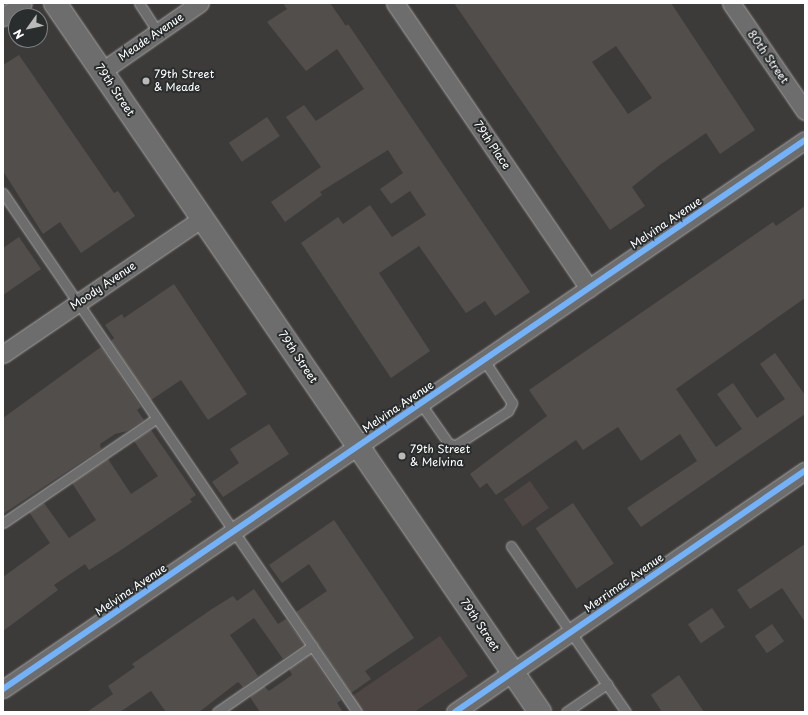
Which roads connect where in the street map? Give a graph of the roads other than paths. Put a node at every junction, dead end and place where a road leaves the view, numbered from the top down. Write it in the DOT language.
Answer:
graph roads {
  1 [pos="23,3"];
  2 [pos="55,3"];
  3 [pos="139,3"];
  4 [pos="200,3"];
  5 [pos="395,3"];
  6 [pos="731,3"];
  7 [pos="3,17"];
  8 [pos="158,32"];
  9 [pos="102,71"];
  10 [pos="805,111"];
  11 [pos="805,140"];
  12 [pos="3,193"];
  13 [pos="202,218"];
  14 [pos="589,288"];
  15 [pos="78,303"];
  16 [pos="3,354"];
  17 [pos="484,360"];
  18 [pos="421,404"];
  19 [pos="156,418"];
  20 [pos="358,446"];
  21 [pos="805,471"];
  22 [pos="3,522"];
  23 [pos="234,532"];
  24 [pos="511,546"];
  25 [pos="571,632"];
  26 [pos="312,646"];
  27 [pos="513,672"];
  28 [pos="607,684"];
  29 [pos="3,689"];
  30 [pos="216,712"];
  31 [pos="357,712"];
  32 [pos="455,712"];
  33 [pos="540,712"];
  34 [pos="566,712"];
  35 [pos="626,712"];
  1 -- 7 [label="street"];
  2 -- 9 [label="main road, 79th Street"];
  3 -- 8 [label="lane"];
  4 -- 8 [label="street, Meade Avenue"];
  5 -- 14 [label="street, 79th Place"];
  6 -- 10 [label="street, 80th Street"];
  8 -- 9 [label="street, Meade Avenue"];
  9 -- 13 [label="main road, 79th Street"];
  11 -- 14 [label="street, Melvina Avenue"];
  12 -- 15 [label="lane"];
  13 -- 15 [label="street, Moody Avenue"];
  13 -- 20 [label="main road, 79th Street"];
  14 -- 17 [label="street, Melvina Avenue"];
  15 -- 16 [label="street, Moody Avenue"];
  15 -- 19 [label="lane"];
  17 -- 18 [label="street, Melvina Avenue"];
  17 -- 18 [label="lane"];
  18 -- 20 [label="street, Melvina Avenue"];
  19 -- 22 [label="lane"];
  19 -- 23 [label="lane"];
  20 -- 23 [label="street, Melvina Avenue"];
  20 -- 27 [label="main road, 79th Street"];
  21 -- 25 [label="street, Merrimac Avenue"];
  23 -- 26 [label="lane"];
  23 -- 29 [label="street, Melvina Avenue"];
  24 -- 25 [label="lane"];
  25 -- 27 [label="street, Merrimac Avenue"];
  25 -- 28 [label="lane"];
  26 -- 30 [label="lane"];
  26 -- 31 [label="lane"];
  27 -- 32 [label="street, Merrimac Avenue"];
  27 -- 33 [label="main road, 79th Street"];
  28 -- 34 [label="lane"];
  28 -- 35 [label="lane"];
}
